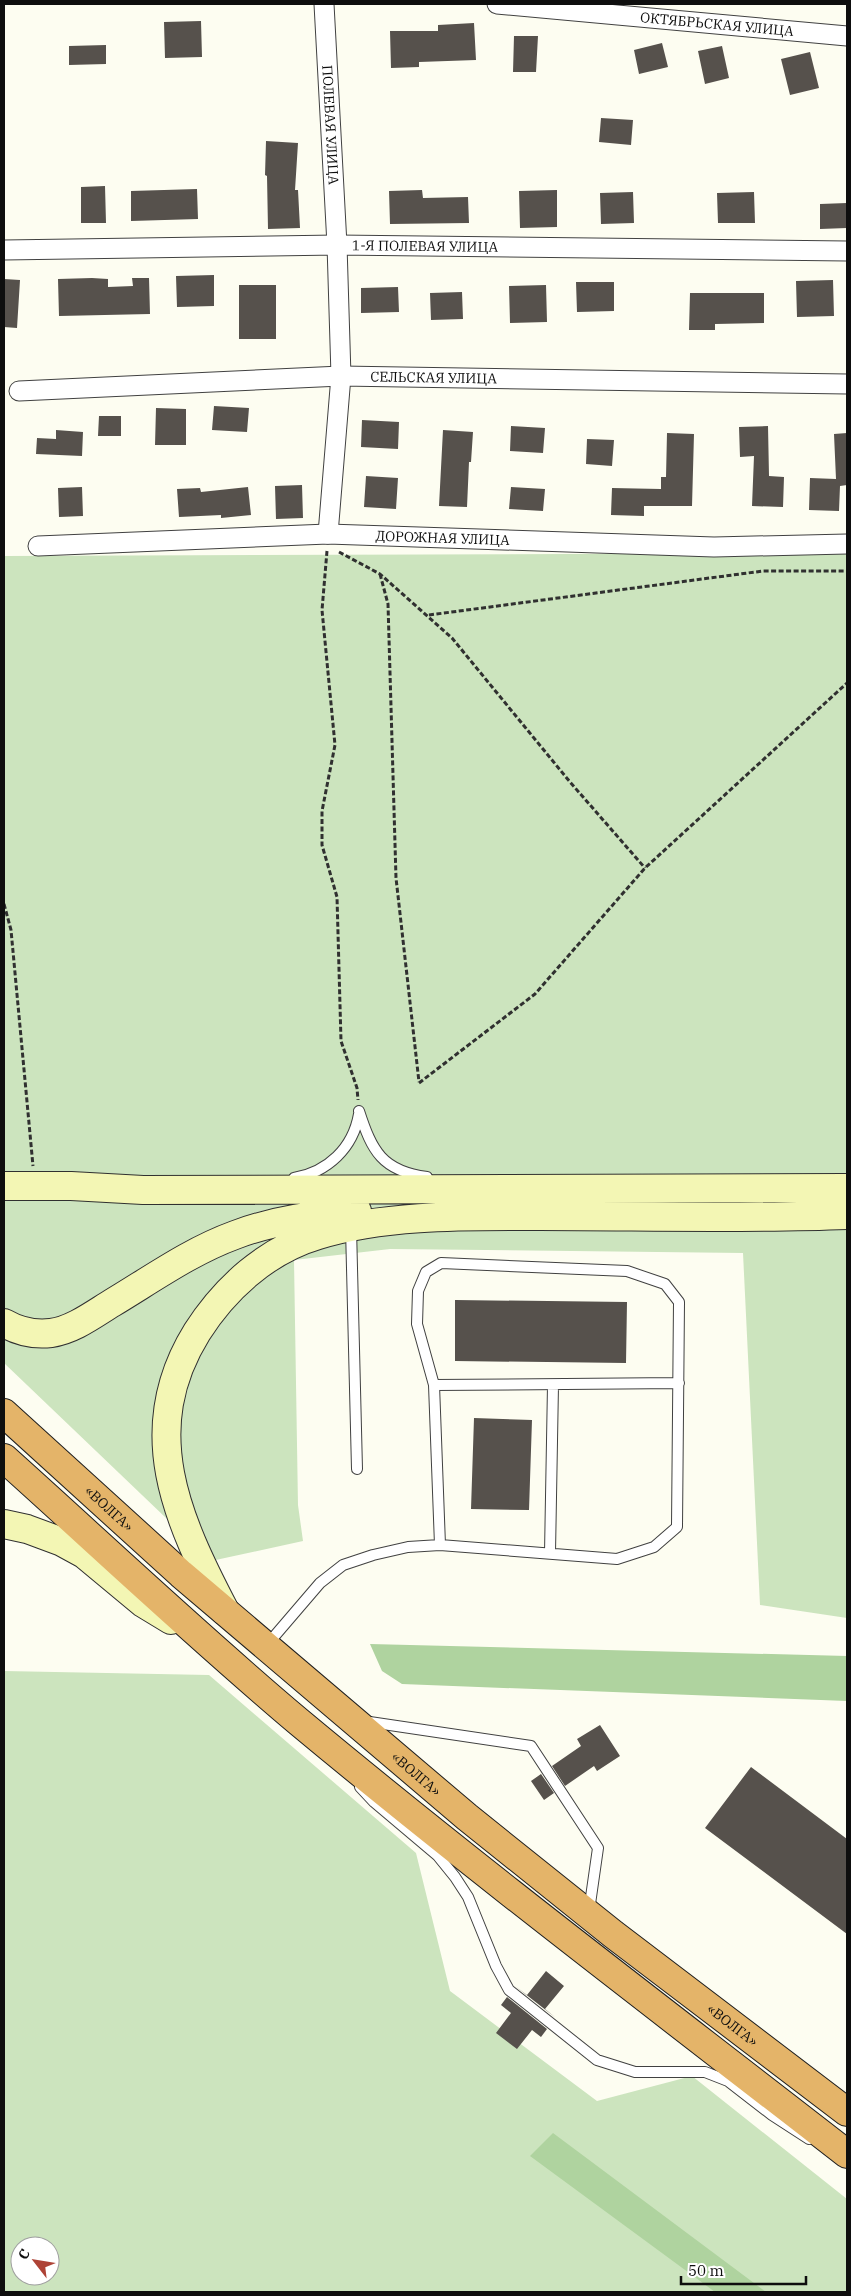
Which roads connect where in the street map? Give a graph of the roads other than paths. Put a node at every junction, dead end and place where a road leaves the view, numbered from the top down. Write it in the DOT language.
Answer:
graph roads {
  1 [pos="324,4"];
  2 [pos="497,4"];
  3 [pos="847,36"];
  4 [pos="337,245"];
  5 [pos="4,250"];
  6 [pos="847,251"];
  7 [pos="340,376"];
  8 [pos="847,384"];
  9 [pos="19,391"];
  10 [pos="328,540"];
  11 [pos="847,544"];
  12 [pos="38,546"];
  13 [pos="4,1186"];
  14 [pos="847,1188"];
  15 [pos="143,1190"];
  16 [pos="229,1190"];
  17 [pos="517,1190"];
  18 [pos="4,1202"];
  19 [pos="847,1215"];
  20 [pos="443,1216"];
  21 [pos="351,1228"];
  22 [pos="4,1323"];
  23 [pos="679,1383"];
  24 [pos="434,1385"];
  25 [pos="553,1385"];
  26 [pos="4,1413"];
  27 [pos="4,1458"];
  28 [pos="357,1469"];
  29 [pos="4,1524"];
  30 [pos="440,1545"];
  31 [pos="550,1553"];
  32 [pos="226,1612"];
  33 [pos="208,1642"];
  34 [pos="265,1647"];
  35 [pos="349,1718"];
  36 [pos="296,1719"];
  37 [pos="588,1915"];
  38 [pos="847,2112"];
  39 [pos="847,2154"];
  1 -- 4 [label="street, ПОЛЕВАЯ УЛИЦА"];
  2 -- 3 [label="street, ОКТЯБРЬСКАЯ УЛИЦА"];
  4 -- 5 [label="street, 1-Я ПОЛЕВАЯ УЛИЦА"];
  4 -- 6 [label="street, 1-Я ПОЛЕВАЯ УЛИЦА"];
  4 -- 7 [label="street, ПОЛЕВАЯ УЛИЦА"];
  7 -- 8 [label="street, СЕЛЬСКАЯ УЛИЦА"];
  7 -- 9 [label="street, СЕЛЬСКАЯ УЛИЦА"];
  7 -- 10 [label="street, ПОЛЕВАЯ УЛИЦА"];
  10 -- 11 [label="street, ДОРОЖНАЯ УЛИЦА"];
  10 -- 12 [label="street, ДОРОЖНАЯ УЛИЦА"];
  13 -- 15 [label="street"];
  14 -- 17 [label="street"];
  15 -- 16 [label="street"];
  15 -- 18 [label="street"];
  16 -- 17 [label="street"];
  16 -- 17 [label="lane"];
  19 -- 20 [label="street"];
  20 -- 21 [label="street"];
  20 -- 22 [label="street"];
  21 -- 28 [label="lane"];
  21 -- 32 [label="street"];
  23 -- 24 [label="lane"];
  23 -- 25 [label="lane"];
  23 -- 31 [label="lane"];
  24 -- 25 [label="lane"];
  24 -- 30 [label="lane"];
  25 -- 31 [label="lane"];
  26 -- 32 [label="highway, «ВОЛГА»"];
  27 -- 33 [label="highway"];
  29 -- 33 [label="street"];
  30 -- 31 [label="lane"];
  30 -- 34 [label="lane"];
  32 -- 34 [label="highway, «ВОЛГА»"];
  33 -- 36 [label="highway"];
  34 -- 35 [label="highway, «ВОЛГА»"];
  35 -- 37 [label="highway, «ВОЛГА»"];
  35 -- 37 [label="lane"];
  36 -- 39 [label="highway"];
  36 -- 39 [label="lane"];
  37 -- 38 [label="highway, «ВОЛГА»"];
}
